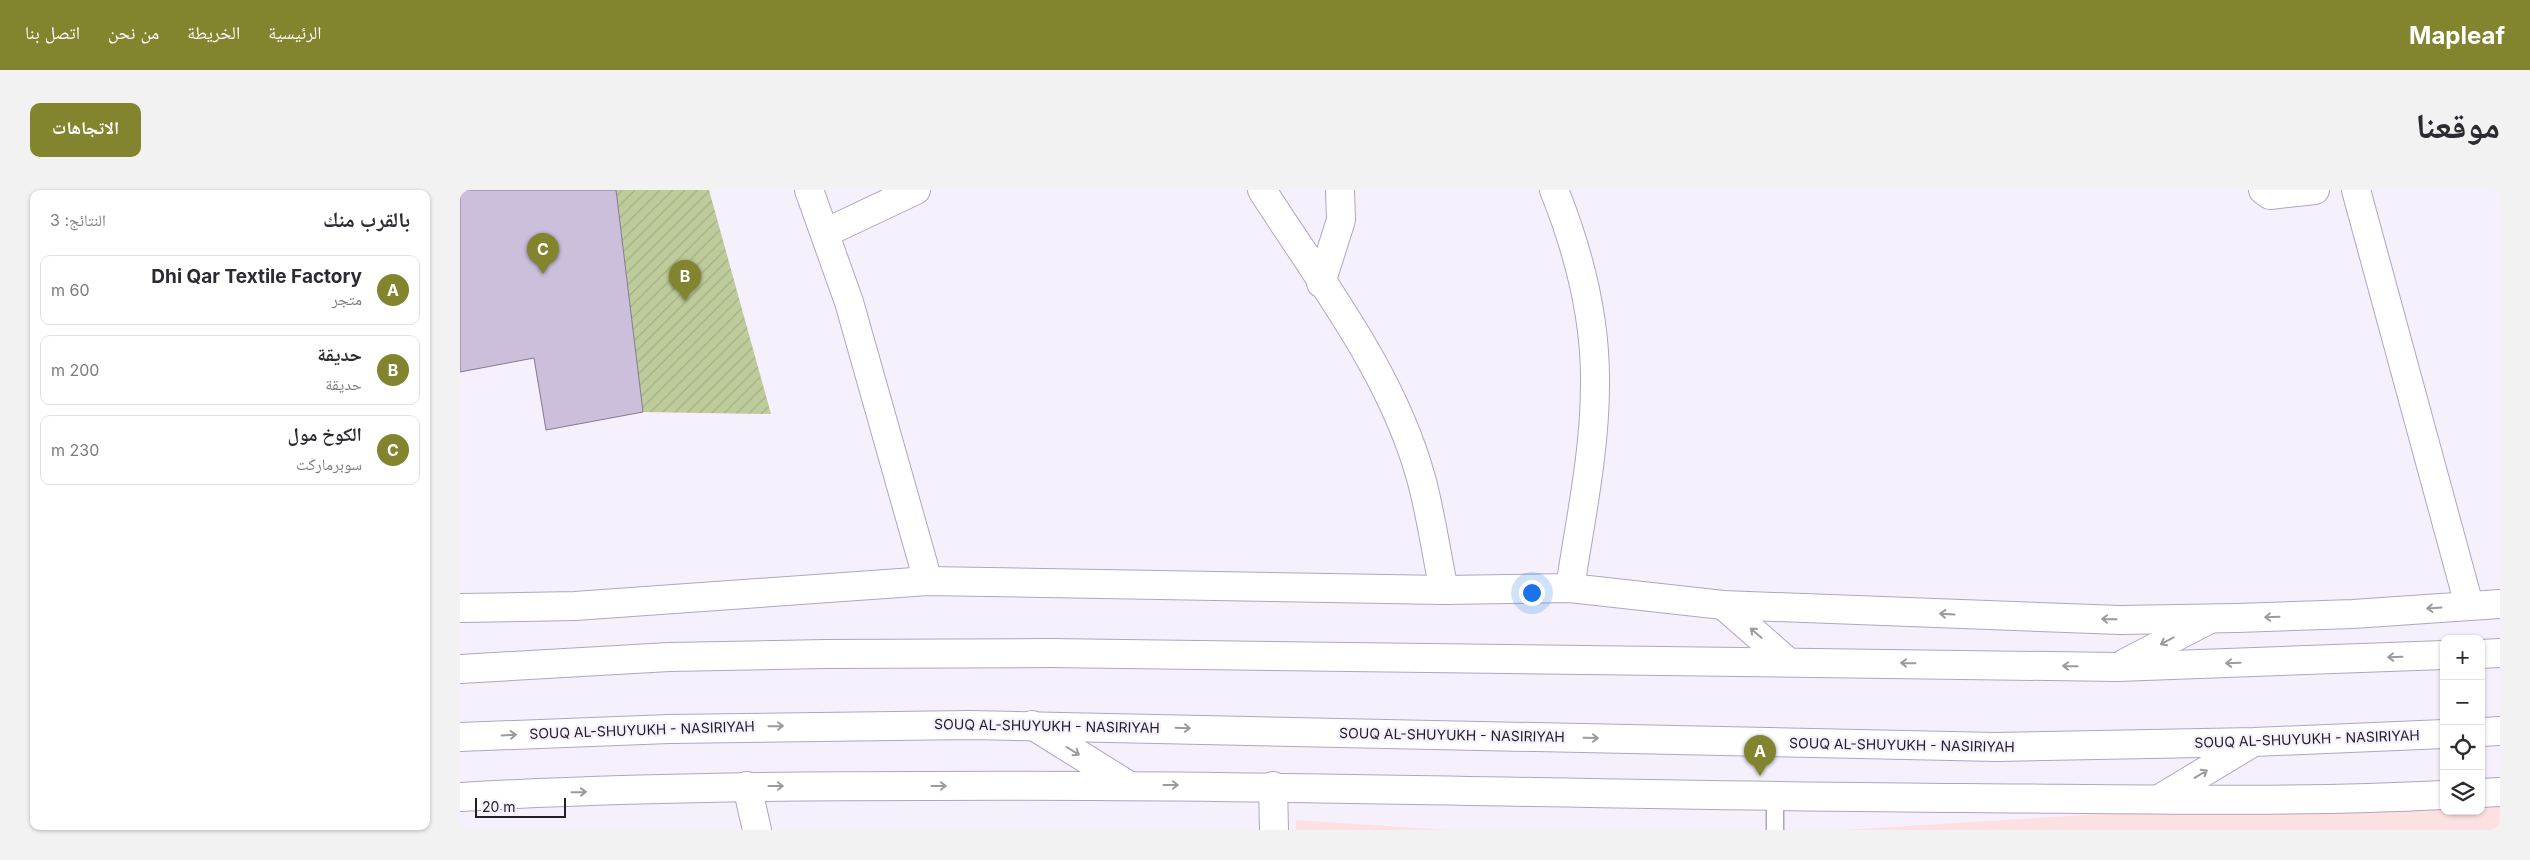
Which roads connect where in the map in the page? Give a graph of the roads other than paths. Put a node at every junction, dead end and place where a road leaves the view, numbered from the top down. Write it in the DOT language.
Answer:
graph roads {
  1 [pos="809,190"];
  2 [pos="916,190"];
  3 [pos="1262,190"];
  4 [pos="1340,190"];
  5 [pos="1554,190"];
  6 [pos="2263,190"];
  7 [pos="2315,190"];
  8 [pos="2356,190"];
  9 [pos="825,233"];
  10 [pos="1321,283"];
  11 [pos="928,581"];
  12 [pos="1570,588"];
  13 [pos="1444,590"];
  14 [pos="2500,604"];
  15 [pos="1723,605"];
  16 [pos="2469,606"];
  17 [pos="460,608"];
  18 [pos="2210,619"];
  19 [pos="2500,653"];
  20 [pos="2485,654"];
  21 [pos="2440,655"];
  22 [pos="1788,662"];
  23 [pos="2118,667"];
  24 [pos="460,669"];
  25 [pos="1032,725"];
  26 [pos="2500,731"];
  27 [pos="2485,732"];
  28 [pos="2440,734"];
  29 [pos="460,738"];
  30 [pos="2254,742"];
  31 [pos="1128,785"];
  32 [pos="747,786"];
  33 [pos="1273,786"];
  34 [pos="2500,792"];
  35 [pos="2485,793"];
  36 [pos="2440,795"];
  37 [pos="460,797"];
  38 [pos="1775,797"];
  39 [pos="2159,799"];
  40 [pos="756,830"];
  41 [pos="1274,830"];
  42 [pos="1775,830"];
  1 -- 9 [label="main road"];
  2 -- 9 [label="main road"];
  3 -- 10 [label="main road"];
  4 -- 10 [label="main road"];
  5 -- 12 [label="main road"];
  6 -- 7 [label="main road"];
  8 -- 16 [label="main road"];
  9 -- 11 [label="main road"];
  10 -- 13 [label="main road"];
  11 -- 13 [label="main road"];
  11 -- 17 [label="main road"];
  12 -- 13 [label="main road"];
  12 -- 15 [label="main road"];
  14 -- 16 [label="main road"];
  18 -- 15 [label="main road, one-way"];
  22 -- 15 [label="main road, one-way"];
  16 -- 18 [label="main road, one-way"];
  18 -- 23 [label="main road, one-way"];
  19 -- 20 [label="main road"];
  21 -- 23 [label="main road, one-way"];
  23 -- 22 [label="main road, one-way"];
  22 -- 24 [label="main road"];
  29 -- 25 [label="main road, SOUQ AL-SHUYUKH - NASIRIYAH, one-way"];
  25 -- 30 [label="main road, SOUQ AL-SHUYUKH - NASIRIYAH, one-way"];
  25 -- 31 [label="main road, one-way"];
  26 -- 27 [label="main road"];
  28 -- 30 [label="main road, SOUQ AL-SHUYUKH - NASIRIYAH"];
  39 -- 30 [label="main road, one-way"];
  32 -- 31 [label="main road, one-way"];
  31 -- 33 [label="main road, one-way"];
  37 -- 32 [label="main road, one-way"];
  32 -- 40 [label="main road"];
  33 -- 38 [label="main road"];
  33 -- 41 [label="main road"];
  34 -- 35 [label="main road"];
  36 -- 39 [label="main road"];
  38 -- 39 [label="main road"];
  38 -- 42 [label="lane"];
}
